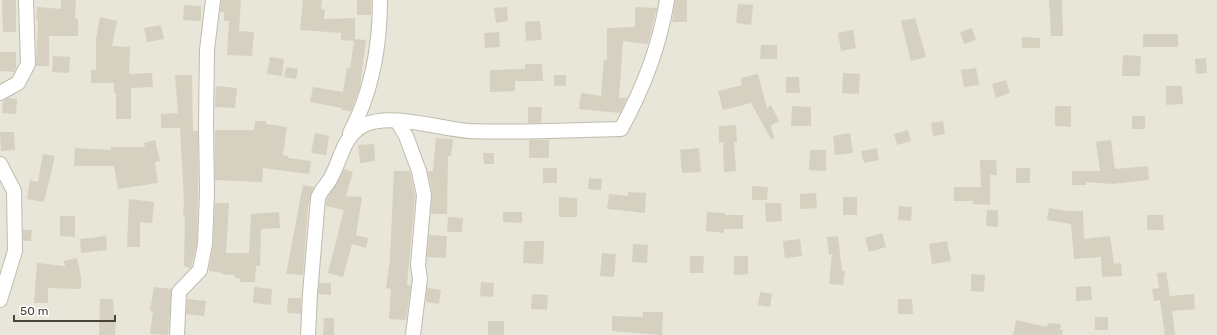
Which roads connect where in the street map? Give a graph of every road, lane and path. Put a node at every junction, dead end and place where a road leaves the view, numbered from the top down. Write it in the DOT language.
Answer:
graph roads {
  1 [pos="26,0"];
  2 [pos="213,0"];
  3 [pos="380,0"];
  4 [pos="667,0"];
  5 [pos="0,93"];
  6 [pos="397,121"];
  7 [pos="346,143"];
  8 [pos="0,164"];
  9 [pos="0,300"];
  10 [pos="177,335"];
  11 [pos="308,335"];
  12 [pos="413,335"];
  1 -- 5 [label="street"];
  2 -- 10 [label="street"];
  3 -- 7 [label="street"];
  4 -- 6 [label="street"];
  6 -- 7 [label="street"];
  6 -- 12 [label="street"];
  7 -- 11 [label="street"];
  8 -- 9 [label="street"];
}
